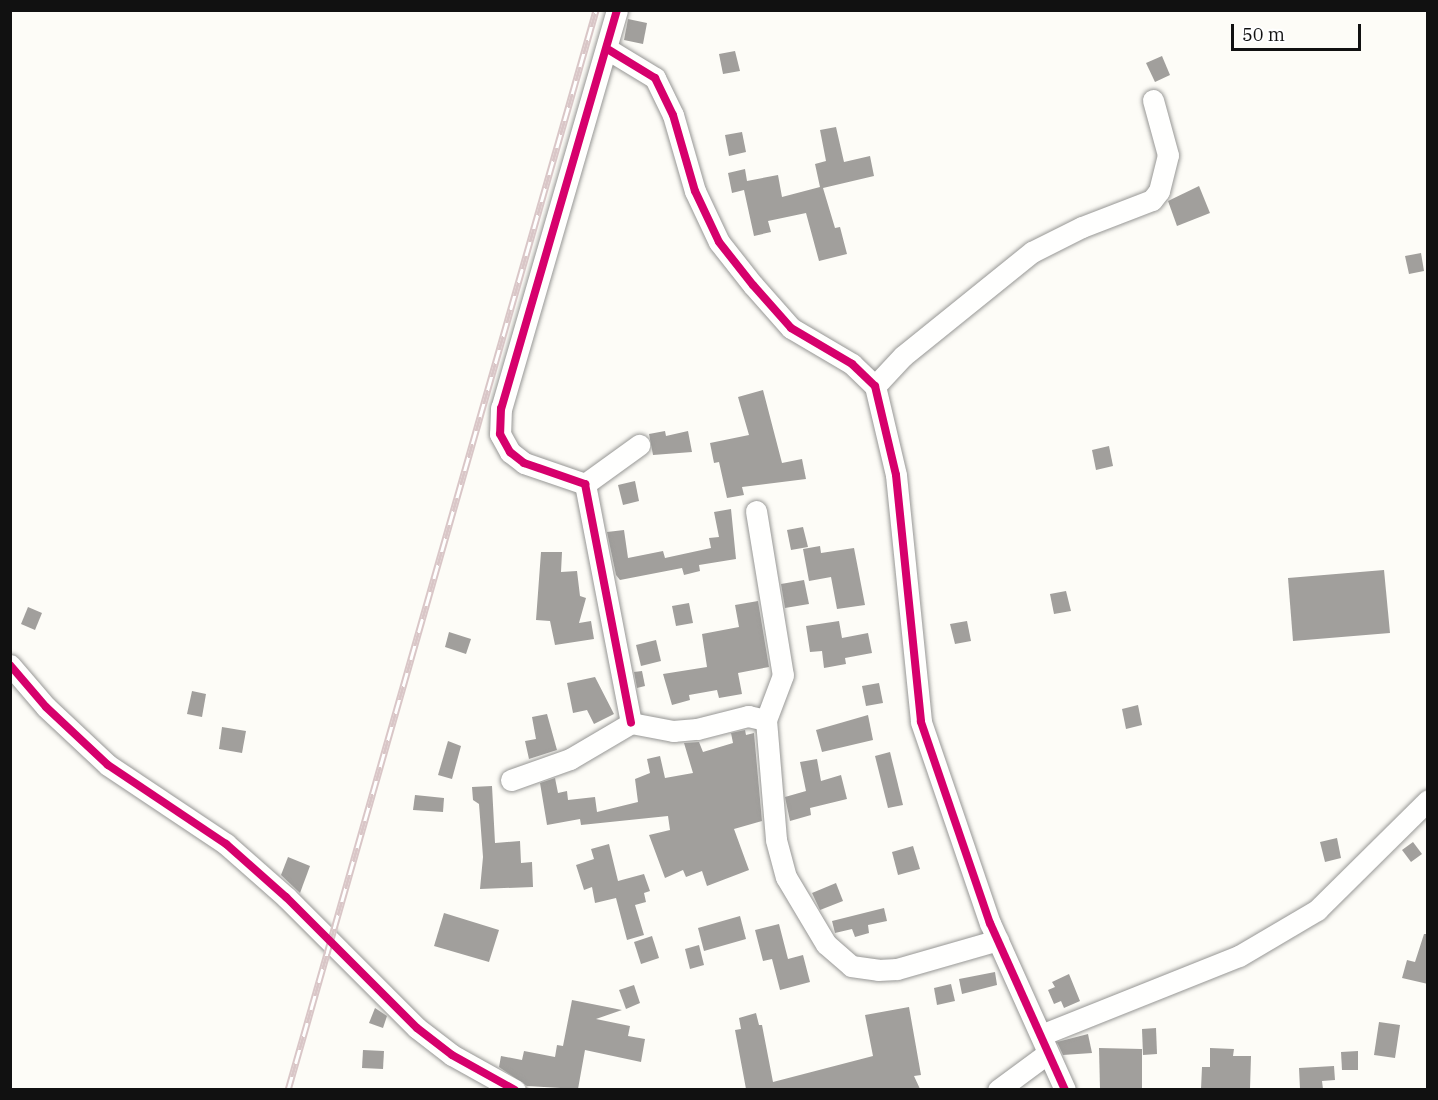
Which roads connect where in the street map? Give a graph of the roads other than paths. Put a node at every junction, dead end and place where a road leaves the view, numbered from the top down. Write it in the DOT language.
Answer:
graph roads {
  1 [pos="617,10"];
  2 [pos="609,50"];
  3 [pos="1152,100"];
  4 [pos="875,386"];
  5 [pos="639,445"];
  6 [pos="585,484"];
  7 [pos="756,511"];
  8 [pos="10,665"];
  9 [pos="766,720"];
  10 [pos="631,723"];
  11 [pos="512,780"];
  12 [pos="1428,800"];
  13 [pos="998,940"];
  14 [pos="1045,1044"];
  15 [pos="515,1089"];
  16 [pos="998,1089"];
  17 [pos="1065,1089"];
  1 -- 2 [label="street"];
  2 -- 4 [label="street"];
  2 -- 6 [label="street"];
  3 -- 4 [label="street"];
  4 -- 13 [label="street"];
  5 -- 6 [label="street"];
  6 -- 10 [label="street"];
  7 -- 9 [label="street"];
  8 -- 15 [label="street"];
  9 -- 10 [label="street"];
  9 -- 13 [label="street"];
  10 -- 11 [label="street"];
  12 -- 14 [label="street"];
  13 -- 14 [label="street"];
  14 -- 16 [label="street"];
  14 -- 17 [label="street"];
}
